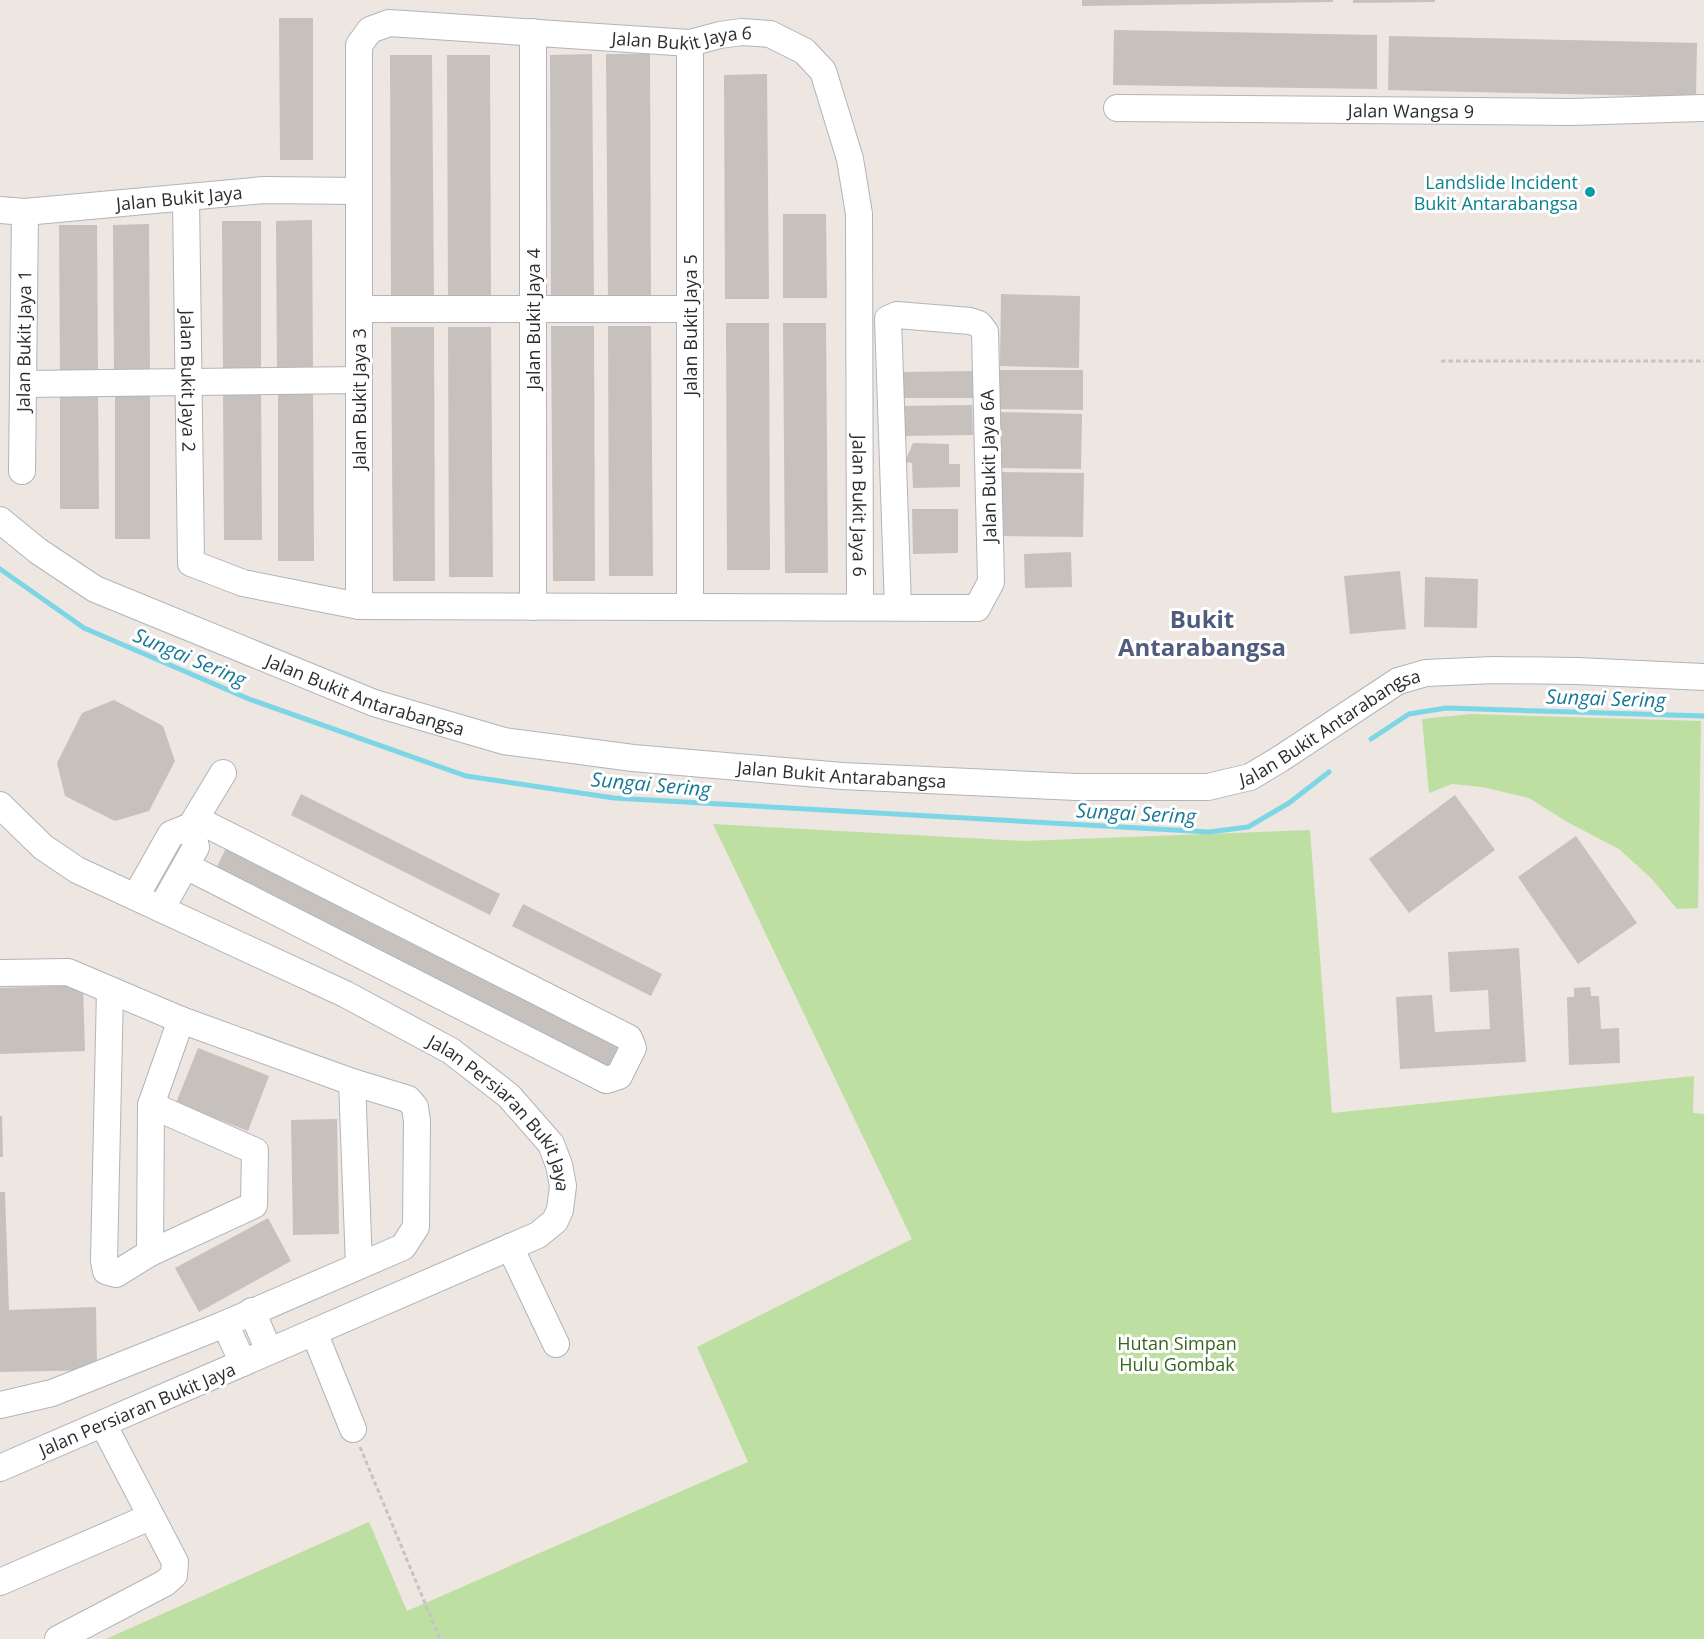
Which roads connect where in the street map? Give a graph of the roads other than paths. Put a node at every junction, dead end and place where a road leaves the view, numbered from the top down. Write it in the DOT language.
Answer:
graph roads {
  1 [pos="533,32"];
  2 [pos="690,43"];
  3 [pos="1117,108"];
  4 [pos="1704,108"];
  5 [pos="359,191"];
  6 [pos="186,198"];
  7 [pos="12,211"];
  8 [pos="359,309"];
  9 [pos="532,309"];
  10 [pos="690,309"];
  11 [pos="359,380"];
  12 [pos="188,382"];
  13 [pos="23,384"];
  14 [pos="22,471"];
  15 [pos="0,520"];
  16 [pos="359,606"];
  17 [pos="532,607"];
  18 [pos="690,607"];
  19 [pos="860,607"];
  20 [pos="898,607"];
  21 [pos="1704,677"];
  22 [pos="223,773"];
  23 [pos="0,805"];
  24 [pos="194,823"];
  25 [pos="186,866"];
  26 [pos="136,896"];
  27 [pos="161,909"];
  28 [pos="0,973"];
  29 [pos="111,990"];
  30 [pos="181,1020"];
  31 [pos="352,1082"];
  32 [pos="151,1105"];
  33 [pos="510,1247"];
  34 [pos="150,1253"];
  35 [pos="359,1265"];
  36 [pos="252,1311"];
  37 [pos="225,1324"];
  38 [pos="314,1332"];
  39 [pos="556,1344"];
  40 [pos="270,1351"];
  41 [pos="243,1363"];
  42 [pos="0,1405"];
  43 [pos="103,1424"];
  44 [pos="353,1429"];
  45 [pos="0,1468"];
  46 [pos="150,1517"];
  47 [pos="0,1582"];
  48 [pos="58,1639"];
  1 -- 2 [label="street, Jalan Bukit Jaya 6"];
  1 -- 5 [label="street, Jalan Bukit Jaya 6"];
  1 -- 9 [label="street, Jalan Bukit Jaya 4"];
  2 -- 10 [label="street, Jalan Bukit Jaya 5"];
  2 -- 19 [label="street, Jalan Bukit Jaya 6"];
  3 -- 4 [label="street, Jalan Wangsa 9"];
  5 -- 6 [label="street, Jalan Bukit Jaya"];
  5 -- 8 [label="street, Jalan Bukit Jaya 3"];
  6 -- 7 [label="street, Jalan Bukit Jaya"];
  6 -- 12 [label="street, Jalan Bukit Jaya 2"];
  7 -- 13 [label="street, Jalan Bukit Jaya 1"];
  8 -- 9 [label="street"];
  8 -- 11 [label="street, Jalan Bukit Jaya 3"];
  9 -- 10 [label="street"];
  9 -- 17 [label="street, Jalan Bukit Jaya 4"];
  10 -- 18 [label="street, Jalan Bukit Jaya 5"];
  11 -- 12 [label="street"];
  11 -- 16 [label="street, Jalan Bukit Jaya 3"];
  12 -- 13 [label="street"];
  12 -- 16 [label="street, Jalan Bukit Jaya 2"];
  13 -- 14 [label="street, Jalan Bukit Jaya 1"];
  15 -- 21 [label="street, Jalan Bukit Antarabangsa"];
  16 -- 17 [label="street"];
  17 -- 18 [label="street"];
  18 -- 19 [label="street"];
  19 -- 20 [label="street"];
  20 -- 20 [label="street, Jalan Bukit Jaya 6A"];
  22 -- 24 [label="street"];
  23 -- 26 [label="street, Jalan Persiaran Bukit Jaya"];
  24 -- 25 [label="street"];
  24 -- 25 [label="street"];
  24 -- 26 [label="street"];
  25 -- 27 [label="street"];
  26 -- 27 [label="street, Jalan Persiaran Bukit Jaya"];
  27 -- 33 [label="street, Jalan Persiaran Bukit Jaya"];
  28 -- 29 [label="street"];
  29 -- 30 [label="street"];
  29 -- 34 [label="street"];
  30 -- 31 [label="street"];
  30 -- 32 [label="street"];
  31 -- 35 [label="street"];
  31 -- 35 [label="street"];
  32 -- 34 [label="street"];
  32 -- 34 [label="street"];
  33 -- 38 [label="street, Jalan Persiaran Bukit Jaya"];
  33 -- 39 [label="street"];
  35 -- 36 [label="street"];
  36 -- 37 [label="street"];
  36 -- 40 [label="street"];
  37 -- 41 [label="street"];
  37 -- 42 [label="street"];
  38 -- 40 [label="street, Jalan Persiaran Bukit Jaya"];
  38 -- 44 [label="street"];
  40 -- 41 [label="street, Jalan Persiaran Bukit Jaya"];
  41 -- 43 [label="street, Jalan Persiaran Bukit Jaya"];
  43 -- 45 [label="street, Jalan Persiaran Bukit Jaya"];
  43 -- 46 [label="street"];
  46 -- 47 [label="street"];
  46 -- 48 [label="street"];
}
